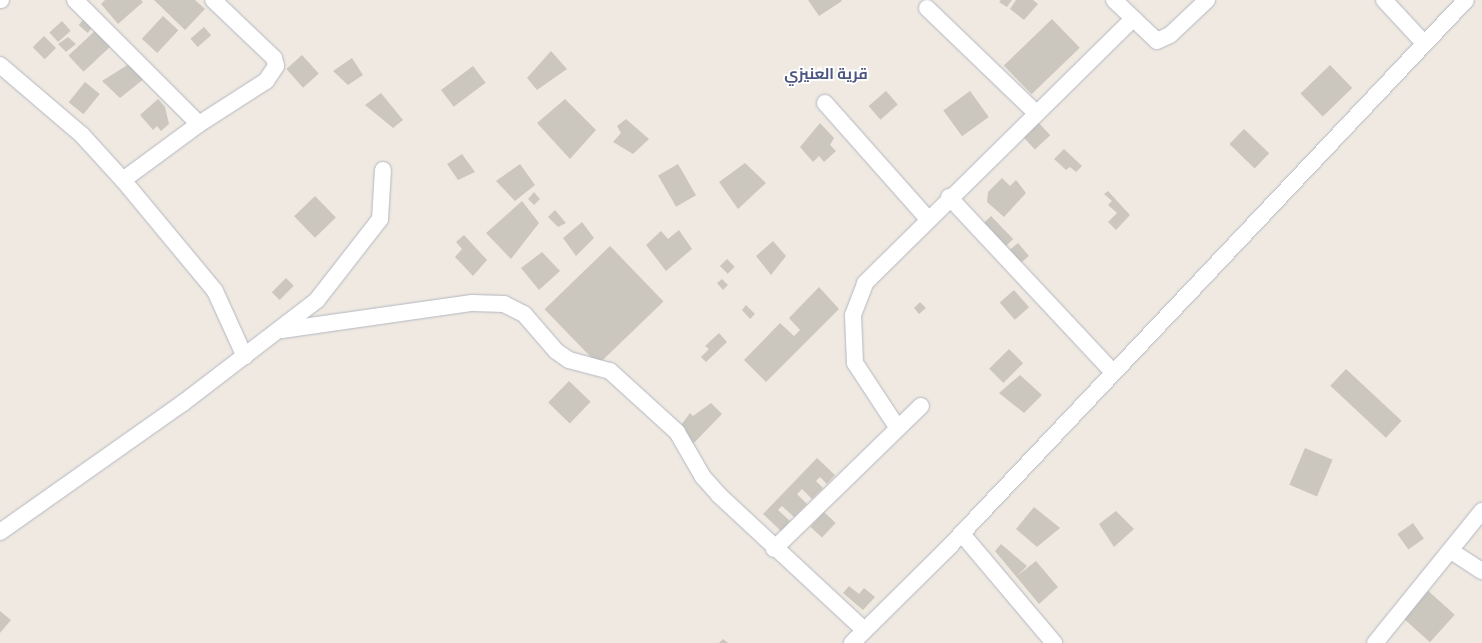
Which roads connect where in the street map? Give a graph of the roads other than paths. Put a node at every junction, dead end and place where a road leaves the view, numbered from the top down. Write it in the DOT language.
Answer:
graph roads {
  1 [pos="75,0"];
  2 [pos="213,0"];
  3 [pos="1114,0"];
  4 [pos="1207,0"];
  5 [pos="1384,0"];
  6 [pos="1466,0"];
  7 [pos="927,8"];
  8 [pos="1132,20"];
  9 [pos="1424,43"];
  10 [pos="0,65"];
  11 [pos="825,103"];
  12 [pos="1036,113"];
  13 [pos="199,124"];
  14 [pos="383,170"];
  15 [pos="124,180"];
  16 [pos="949,197"];
  17 [pos="927,218"];
  18 [pos="282,330"];
  19 [pos="245,357"];
  20 [pos="1113,372"];
  21 [pos="921,406"];
  22 [pos="898,426"];
  23 [pos="1482,511"];
  24 [pos="0,532"];
  25 [pos="962,534"];
  26 [pos="774,549"];
  27 [pos="1452,552"];
  28 [pos="1482,571"];
  29 [pos="863,629"];
  30 [pos="852,643"];
  31 [pos="1054,643"];
  32 [pos="1375,643"];
  1 -- 13 [label="street"];
  2 -- 13 [label="street"];
  3 -- 8 [label="street"];
  4 -- 8 [label="street"];
  5 -- 9 [label="street"];
  6 -- 9 [label="street"];
  7 -- 12 [label="street"];
  8 -- 12 [label="street"];
  9 -- 20 [label="street"];
  10 -- 15 [label="street"];
  11 -- 17 [label="street"];
  12 -- 16 [label="street"];
  13 -- 15 [label="street"];
  14 -- 18 [label="street"];
  15 -- 19 [label="street"];
  16 -- 17 [label="street"];
  16 -- 20 [label="street"];
  17 -- 22 [label="street"];
  18 -- 19 [label="street"];
  18 -- 26 [label="street"];
  19 -- 24 [label="street"];
  20 -- 25 [label="street"];
  21 -- 22 [label="street"];
  22 -- 26 [label="street"];
  23 -- 27 [label="street"];
  25 -- 29 [label="street"];
  25 -- 31 [label="street"];
  26 -- 29 [label="street"];
  27 -- 28 [label="street"];
  27 -- 32 [label="street"];
  29 -- 30 [label="street"];
}
